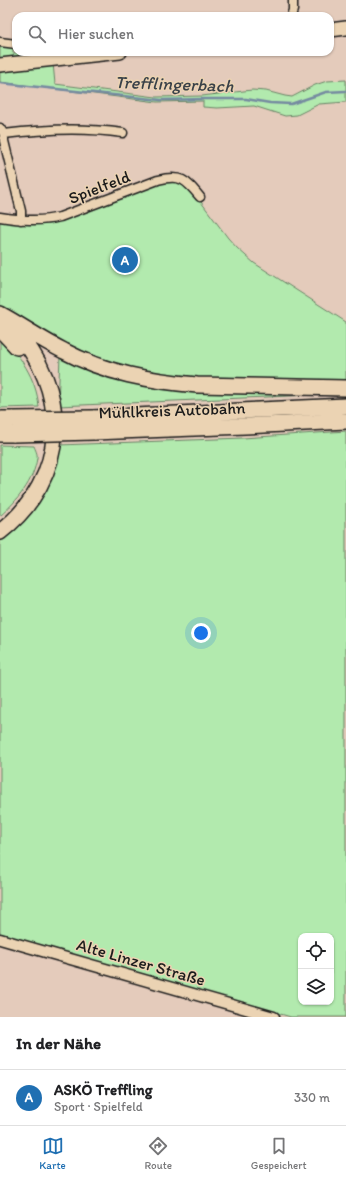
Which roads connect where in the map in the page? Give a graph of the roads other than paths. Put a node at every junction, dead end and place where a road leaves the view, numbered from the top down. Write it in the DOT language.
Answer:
graph roads {
  1 [pos="293,0"];
  2 [pos="292,12"];
  3 [pos="346,28"];
  4 [pos="334,30"];
  5 [pos="0,42"];
  6 [pos="12,44"];
  7 [pos="83,56"];
  8 [pos="0,65"];
  9 [pos="2,131"];
  10 [pos="123,134"];
  11 [pos="200,197"];
  12 [pos="0,217"];
  13 [pos="20,220"];
  14 [pos="0,314"];
  15 [pos="0,329"];
  16 [pos="346,388"];
  17 [pos="346,406"];
  18 [pos="346,421"];
  19 [pos="93,425"];
  20 [pos="7,427"];
  21 [pos="0,520"];
  22 [pos="0,532"];
  23 [pos="0,939"];
  24 [pos="274,1017"];
  1 -- 2 [label="street"];
  3 -- 4 [label="main road"];
  5 -- 6 [label="street"];
  7 -- 8 [label="main road"];
  9 -- 10 [label="street"];
  9 -- 13 [label="street"];
  11 -- 13 [label="street, Spielfeld"];
  12 -- 13 [label="street, Spielfeld"];
  14 -- 16 [label="highway"];
  14 -- 22 [label="highway"];
  15 -- 21 [label="highway"];
  17 -- 19 [label="highway, Mühlkreis Autobahn"];
  18 -- 19 [label="highway, Mühlkreis Autobahn"];
  19 -- 20 [label="highway, Mühlkreis Autobahn, bridge"];
  23 -- 24 [label="street, Alte Linzer Straße"];
}
